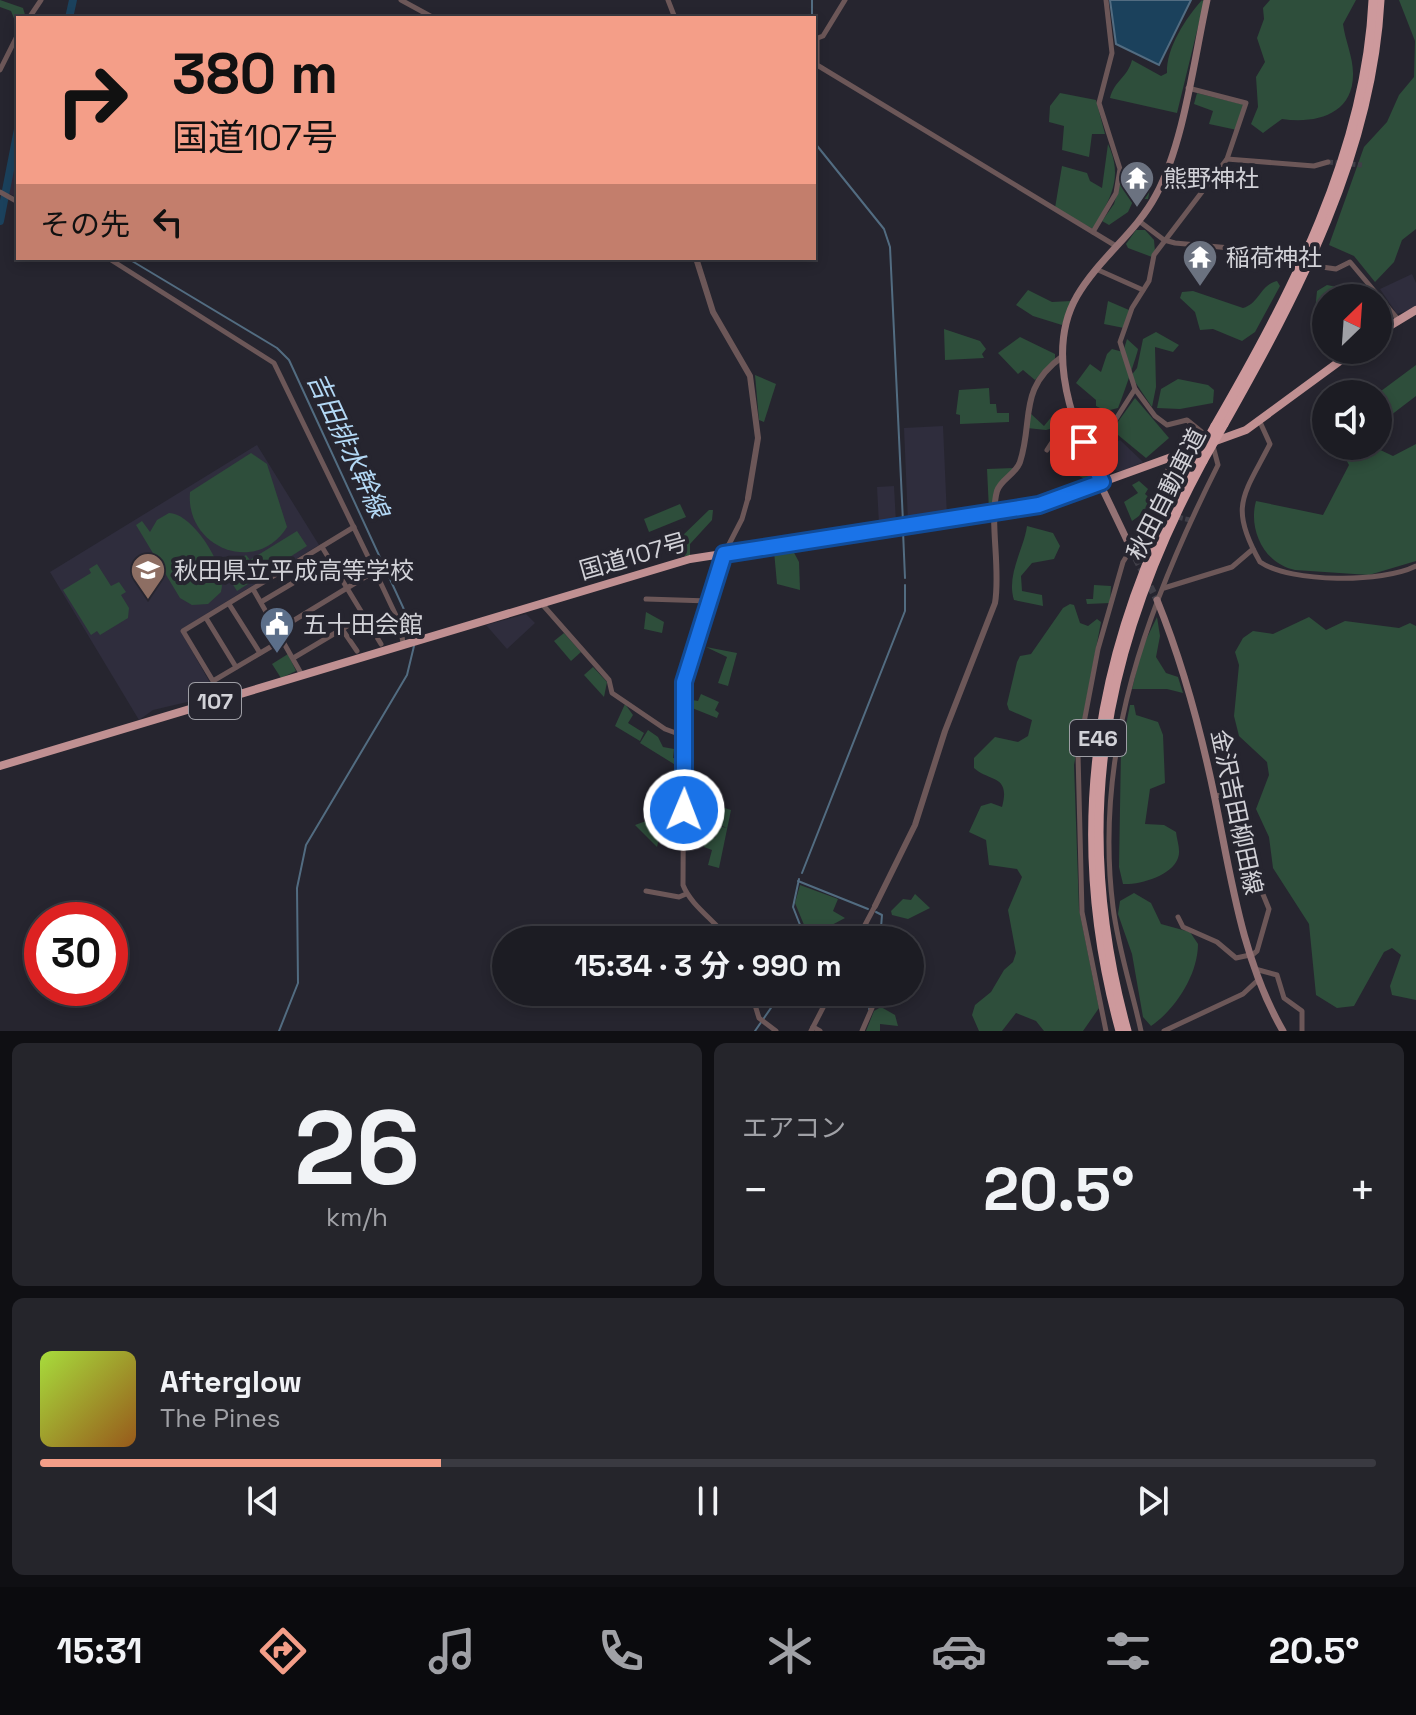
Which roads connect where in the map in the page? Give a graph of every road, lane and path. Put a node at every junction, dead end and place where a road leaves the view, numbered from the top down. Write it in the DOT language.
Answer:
graph roads {
  1 [pos="401,0"];
  2 [pos="845,0"];
  3 [pos="1106,0"];
  4 [pos="1207,0"];
  5 [pos="1373,0"];
  6 [pos="1380,0"];
  7 [pos="430,16"];
  8 [pos="16,38"];
  9 [pos="816,39"];
  10 [pos="816,52"];
  11 [pos="0,70"];
  12 [pos="1187,88"];
  13 [pos="1227,159"];
  14 [pos="1328,162"];
  15 [pos="1139,221"];
  16 [pos="1093,232"];
  17 [pos="1164,240"];
  18 [pos="1116,246"];
  19 [pos="111,260"];
  20 [pos="697,260"];
  21 [pos="1095,269"];
  22 [pos="1143,290"];
  23 [pos="1416,310"];
  24 [pos="1397,318"];
  25 [pos="1392,322"];
  26 [pos="1063,356"];
  27 [pos="1337,364"];
  28 [pos="1135,389"];
  29 [pos="1076,422"];
  30 [pos="1260,422"];
  31 [pos="1220,425"];
  32 [pos="1211,443"];
  33 [pos="1047,450"];
  34 [pos="1174,456"];
  35 [pos="1091,458"];
  36 [pos="1199,461"];
  37 [pos="1102,482"];
  38 [pos="748,498"];
  39 [pos="996,512"];
  40 [pos="1156,512"];
  41 [pos="354,527"];
  42 [pos="322,547"];
  43 [pos="1131,549"];
  44 [pos="1253,549"];
  45 [pos="724,554"];
  46 [pos="330,561"];
  47 [pos="1416,566"];
  48 [pos="375,571"];
  49 [pos="347,588"];
  50 [pos="1164,588"];
  51 [pos="253,589"];
  52 [pos="646,599"];
  53 [pos="1157,600"];
  54 [pos="709,601"];
  55 [pos="261,602"];
  56 [pos="229,604"];
  57 [pos="542,604"];
  58 [pos="364,616"];
  59 [pos="206,618"];
  60 [pos="342,629"];
  61 [pos="278,630"];
  62 [pos="284,639"];
  63 [pos="403,643"];
  64 [pos="381,644"];
  65 [pos="357,651"];
  66 [pos="260,653"];
  67 [pos="295,657"];
  68 [pos="236,667"];
  69 [pos="302,675"];
  70 [pos="684,736"];
  71 [pos="0,766"];
  72 [pos="1214,795"];
  73 [pos="646,891"];
  74 [pos="686,894"];
  75 [pos="875,906"];
  76 [pos="1178,917"];
  77 [pos="720,926"];
  78 [pos="864,926"];
  79 [pos="1250,956"];
  80 [pos="1254,969"];
  81 [pos="1258,980"];
  82 [pos="756,1006"];
  83 [pos="824,1006"];
  84 [pos="872,1008"];
  85 [pos="812,1029"];
  86 [pos="776,1031"];
  87 [pos="820,1031"];
  88 [pos="862,1031"];
  89 [pos="1106,1031"];
  90 [pos="1120,1031"];
  91 [pos="1127,1031"];
  92 [pos="1141,1031"];
  93 [pos="1164,1031"];
  94 [pos="1283,1031"];
  95 [pos="1302,1031"];
  1 -- 7 [label="street"];
  2 -- 9 [label="street"];
  3 -- 16 [label="street"];
  4 -- 12 [label="main road"];
  5 -- 31 [label="highway, 秋田自動車道 / E46"];
  6 -- 31 [label="highway, 秋田自動車道 / E46"];
  8 -- 11 [label="street"];
  10 -- 16 [label="street"];
  12 -- 13 [label="street"];
  12 -- 15 [label="main road"];
  13 -- 14 [label="street"];
  13 -- 17 [label="street"];
  15 -- 17 [label="street"];
  15 -- 18 [label="main road"];
  16 -- 18 [label="street"];
  17 -- 22 [label="street"];
  17 -- 24 [label="street, bridge"];
  18 -- 21 [label="main road"];
  19 -- 41 [label="street"];
  20 -- 38 [label="street"];
  21 -- 22 [label="street"];
  21 -- 26 [label="main road"];
  22 -- 28 [label="street"];
  23 -- 24 [label="highway"];
  24 -- 25 [label="highway"];
  26 -- 29 [label="main road"];
  26 -- 39 [label="street"];
  27 -- 30 [label="highway, 国道107号 / 107"];
  28 -- 32 [label="street"];
  28 -- 35 [label="street"];
  29 -- 33 [label="street"];
  29 -- 35 [label="main road"];
  30 -- 32 [label="highway, 国道107号 / 107"];
  30 -- 44 [label="street"];
  31 -- 36 [label="highway, 秋田自動車道 / E46, bridge"];
  32 -- 34 [label="highway, 国道107号 / 107"];
  32 -- 50 [label="street"];
  34 -- 37 [label="highway, 国道107号 / 107"];
  34 -- 40 [label="street"];
  35 -- 37 [label="main road"];
  36 -- 90 [label="highway, 秋田自動車道 / E46"];
  36 -- 91 [label="highway, 秋田自動車道 / E46"];
  37 -- 39 [label="highway, 国道107号 / 107"];
  37 -- 43 [label="main road"];
  38 -- 45 [label="street"];
  39 -- 45 [label="highway, 国道107号 / 107"];
  39 -- 75 [label="street"];
  41 -- 42 [label="street"];
  41 -- 48 [label="street"];
  42 -- 46 [label="street"];
  42 -- 51 [label="street"];
  43 -- 89 [label="street"];
  44 -- 47 [label="street"];
  44 -- 50 [label="street"];
  45 -- 54 [label="street"];
  45 -- 57 [label="highway, 国道107号 / 107"];
  46 -- 49 [label="street"];
  46 -- 55 [label="street"];
  48 -- 49 [label="street"];
  48 -- 63 [label="street"];
  49 -- 58 [label="street"];
  49 -- 61 [label="street"];
  50 -- 53 [label="street"];
  51 -- 55 [label="street"];
  51 -- 56 [label="street"];
  52 -- 54 [label="street"];
  53 -- 72 [label="main road, 金沢吉田柳田線"];
  53 -- 92 [label="street"];
  54 -- 70 [label="street"];
  55 -- 61 [label="street"];
  56 -- 59 [label="street"];
  56 -- 66 [label="street"];
  57 -- 63 [label="highway, 国道107号 / 107"];
  57 -- 70 [label="street"];
  58 -- 60 [label="street"];
  58 -- 64 [label="street"];
  59 -- 68 [label="street"];
  59 -- 68 [label="street"];
  60 -- 65 [label="street"];
  60 -- 67 [label="street"];
  61 -- 62 [label="street"];
  62 -- 66 [label="street"];
  62 -- 67 [label="street"];
  63 -- 69 [label="highway, 国道107号 / 107"];
  66 -- 68 [label="street"];
  67 -- 69 [label="street"];
  69 -- 71 [label="highway, 国道107号 / 107"];
  70 -- 74 [label="street"];
  72 -- 79 [label="main road, 金沢吉田柳田線"];
  72 -- 79 [label="street"];
  73 -- 74 [label="street"];
  74 -- 77 [label="street"];
  75 -- 78 [label="street"];
  76 -- 79 [label="street"];
  79 -- 80 [label="main road, 金沢吉田柳田線"];
  80 -- 81 [label="main road, 金沢吉田柳田線"];
  80 -- 95 [label="street"];
  81 -- 93 [label="street"];
  81 -- 94 [label="main road, 金沢吉田柳田線"];
  82 -- 86 [label="street"];
  83 -- 85 [label="street"];
  84 -- 88 [label="street"];
  85 -- 87 [label="street"];
}
